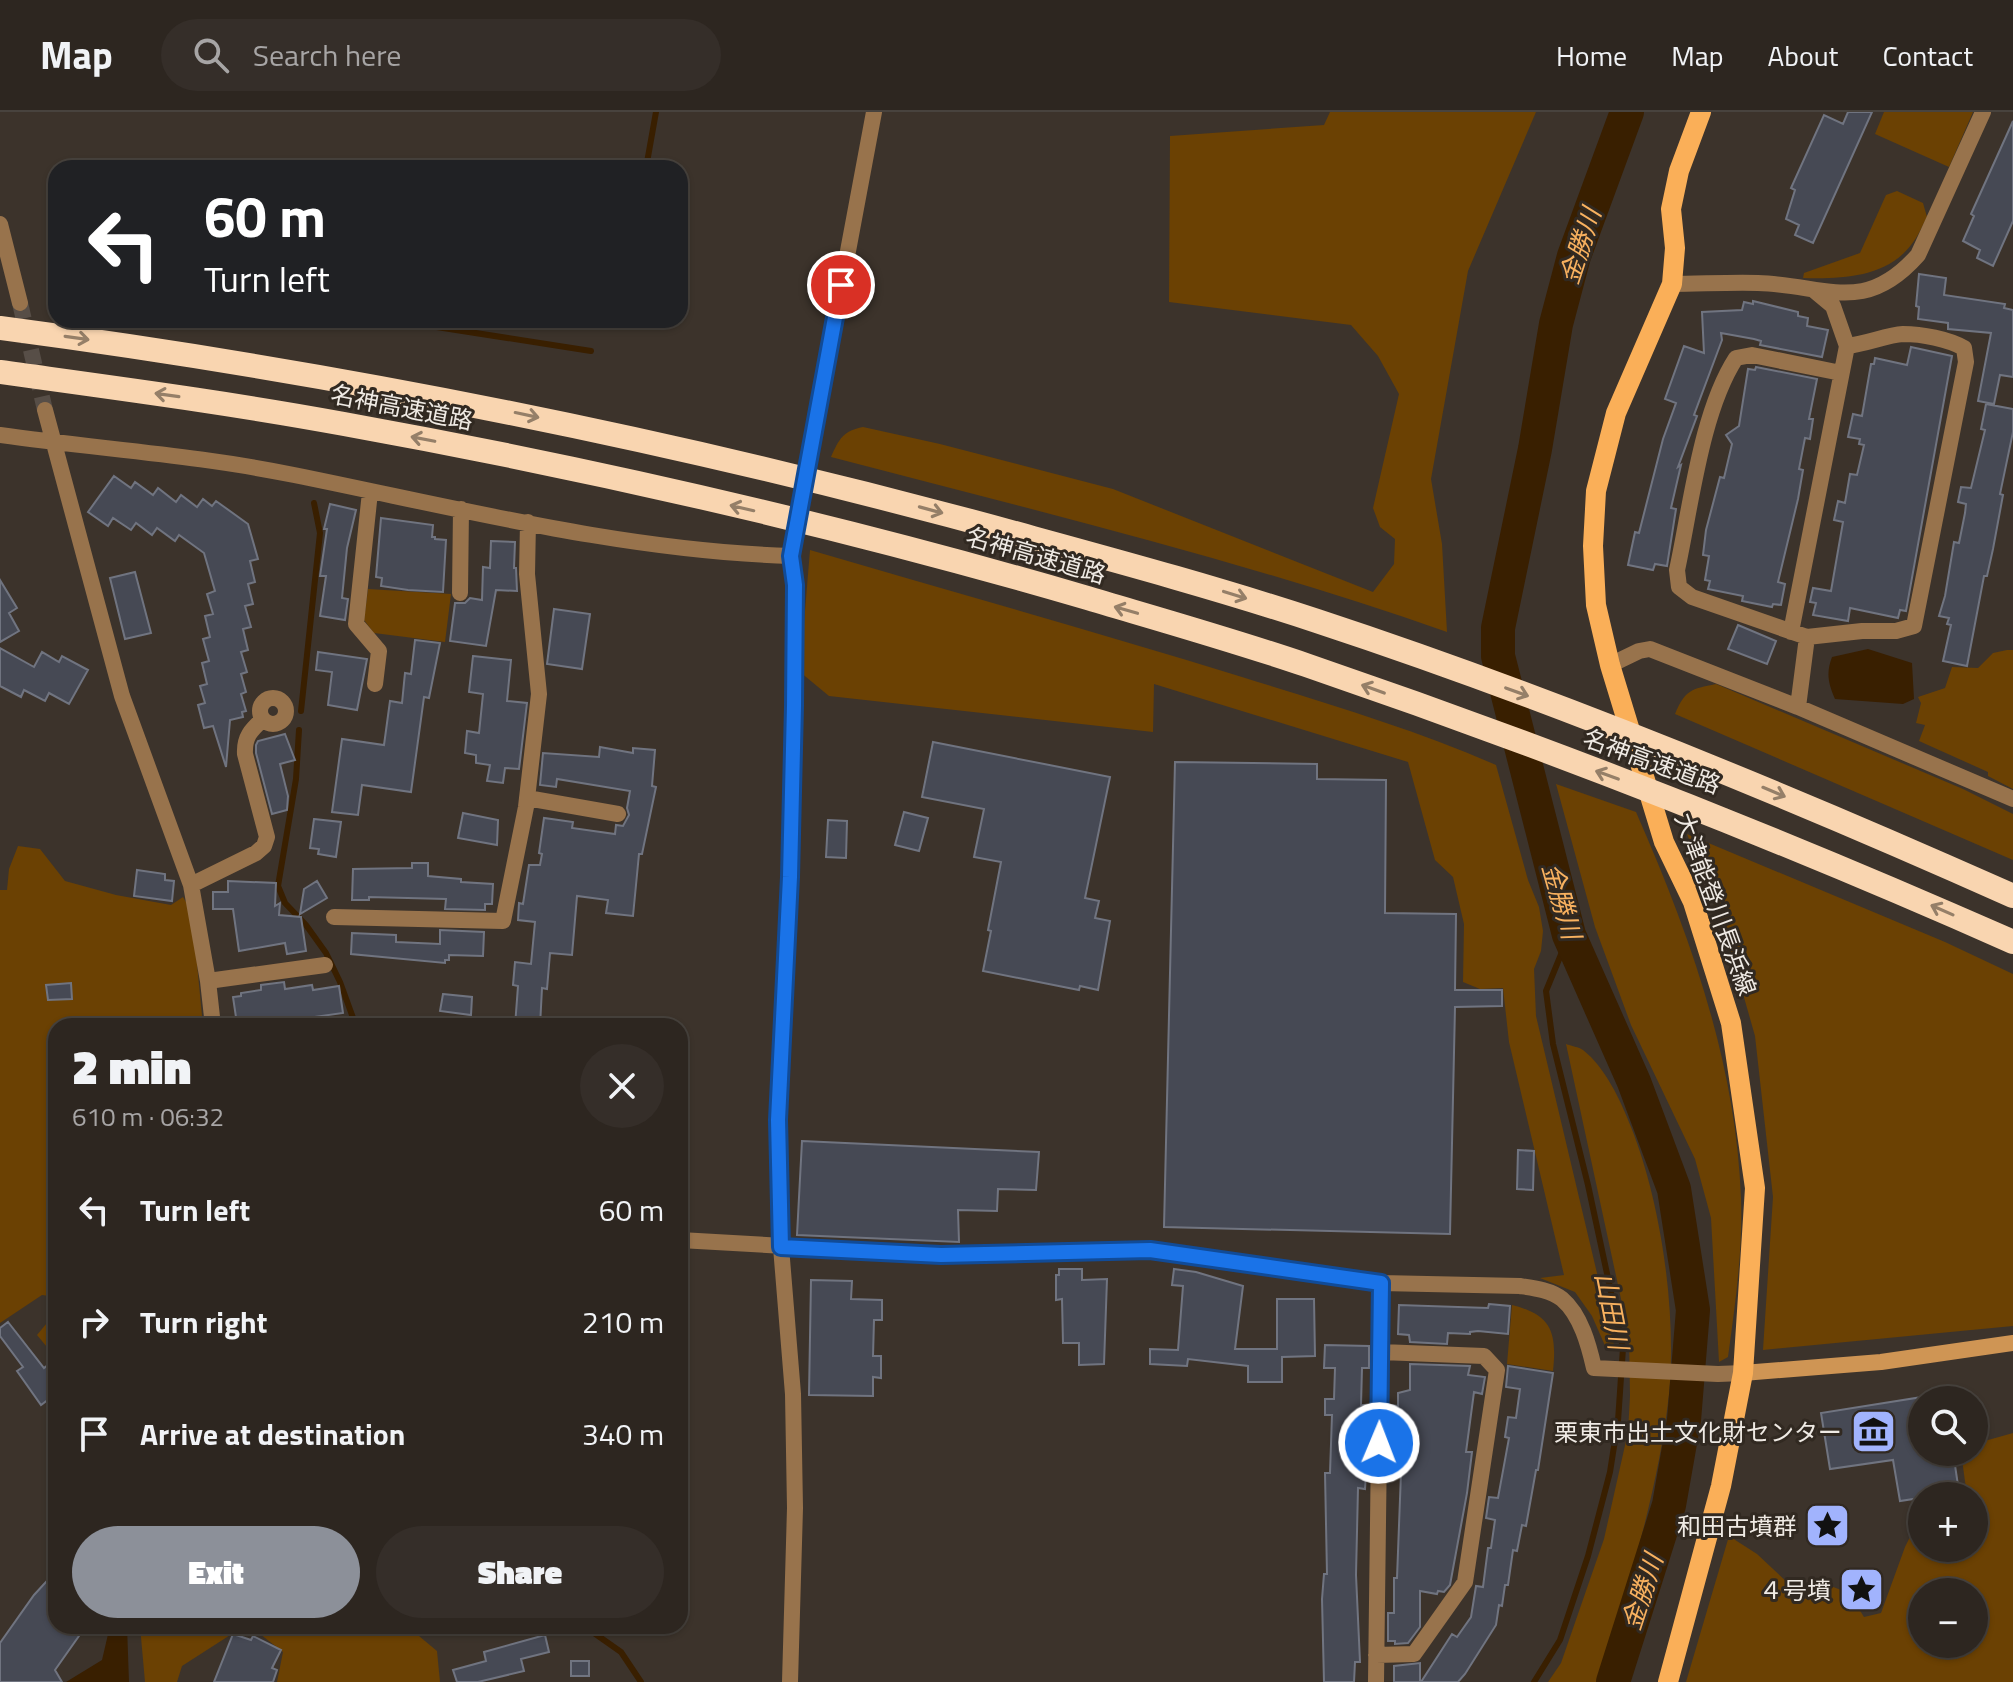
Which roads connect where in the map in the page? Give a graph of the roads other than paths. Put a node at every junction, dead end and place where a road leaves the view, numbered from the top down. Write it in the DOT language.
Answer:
graph roads {
  1 [pos="874,112"];
  2 [pos="1701,112"];
  3 [pos="1983,112"];
  4 [pos="0,224"];
  5 [pos="1672,284"];
  6 [pos="1815,291"];
  7 [pos="20,303"];
  8 [pos="0,328"];
  9 [pos="1847,346"];
  10 [pos="0,372"];
  11 [pos="1841,373"];
  12 [pos="45,410"];
  13 [pos="0,435"];
  14 [pos="56,443"];
  15 [pos="370,492"];
  16 [pos="461,509"];
  17 [pos="528,522"];
  18 [pos="791,556"];
  19 [pos="460,593"];
  20 [pos="1799,634"];
  21 [pos="1610,665"];
  22 [pos="375,684"];
  23 [pos="1798,707"];
  24 [pos="263,719"];
  25 [pos="527,798"];
  26 [pos="2013,799"];
  27 [pos="618,814"];
  28 [pos="191,885"];
  29 [pos="2013,896"];
  30 [pos="334,917"];
  31 [pos="2013,942"];
  32 [pos="325,965"];
  33 [pos="208,981"];
  34 [pos="212,1018"];
  35 [pos="688,1241"];
  36 [pos="781,1247"];
  37 [pos="1381,1283"];
  38 [pos="2013,1343"];
  39 [pos="1381,1352"];
  40 [pos="1743,1373"];
  41 [pos="1376,1655"];
  42 [pos="790,1682"];
  43 [pos="1376,1682"];
  44 [pos="1668,1682"];
  1 -- 18 [label="street"];
  2 -- 5 [label="main road, 大津能登川長浜線"];
  3 -- 6 [label="street"];
  4 -- 7 [label="street"];
  5 -- 6 [label="street"];
  5 -- 21 [label="main road, 大津能登川長浜線"];
  6 -- 9 [label="street"];
  8 -- 29 [label="highway, 名神高速道路, one-way"];
  9 -- 11 [label="street"];
  9 -- 20 [label="street"];
  31 -- 10 [label="highway, 名神高速道路, one-way"];
  11 -- 20 [label="street"];
  11 -- 20 [label="street"];
  12 -- 14 [label="street"];
  13 -- 14 [label="street"];
  14 -- 15 [label="street"];
  14 -- 28 [label="street"];
  15 -- 16 [label="street"];
  15 -- 22 [label="street"];
  16 -- 17 [label="street"];
  16 -- 19 [label="street"];
  17 -- 18 [label="street"];
  17 -- 25 [label="street"];
  18 -- 36 [label="street"];
  20 -- 23 [label="street"];
  21 -- 23 [label="street"];
  21 -- 40 [label="main road, 大津能登川長浜線"];
  23 -- 26 [label="street"];
  24 -- 28 [label="street"];
  25 -- 27 [label="street"];
  25 -- 30 [label="street"];
  28 -- 33 [label="street"];
  32 -- 33 [label="street"];
  33 -- 34 [label="street"];
  35 -- 36 [label="street"];
  36 -- 37 [label="street"];
  36 -- 42 [label="street"];
  37 -- 39 [label="street"];
  37 -- 40 [label="street"];
  38 -- 40 [label="street"];
  39 -- 41 [label="street"];
  39 -- 41 [label="street"];
  40 -- 44 [label="main road, 大津能登川長浜線"];
  41 -- 43 [label="street"];
}
